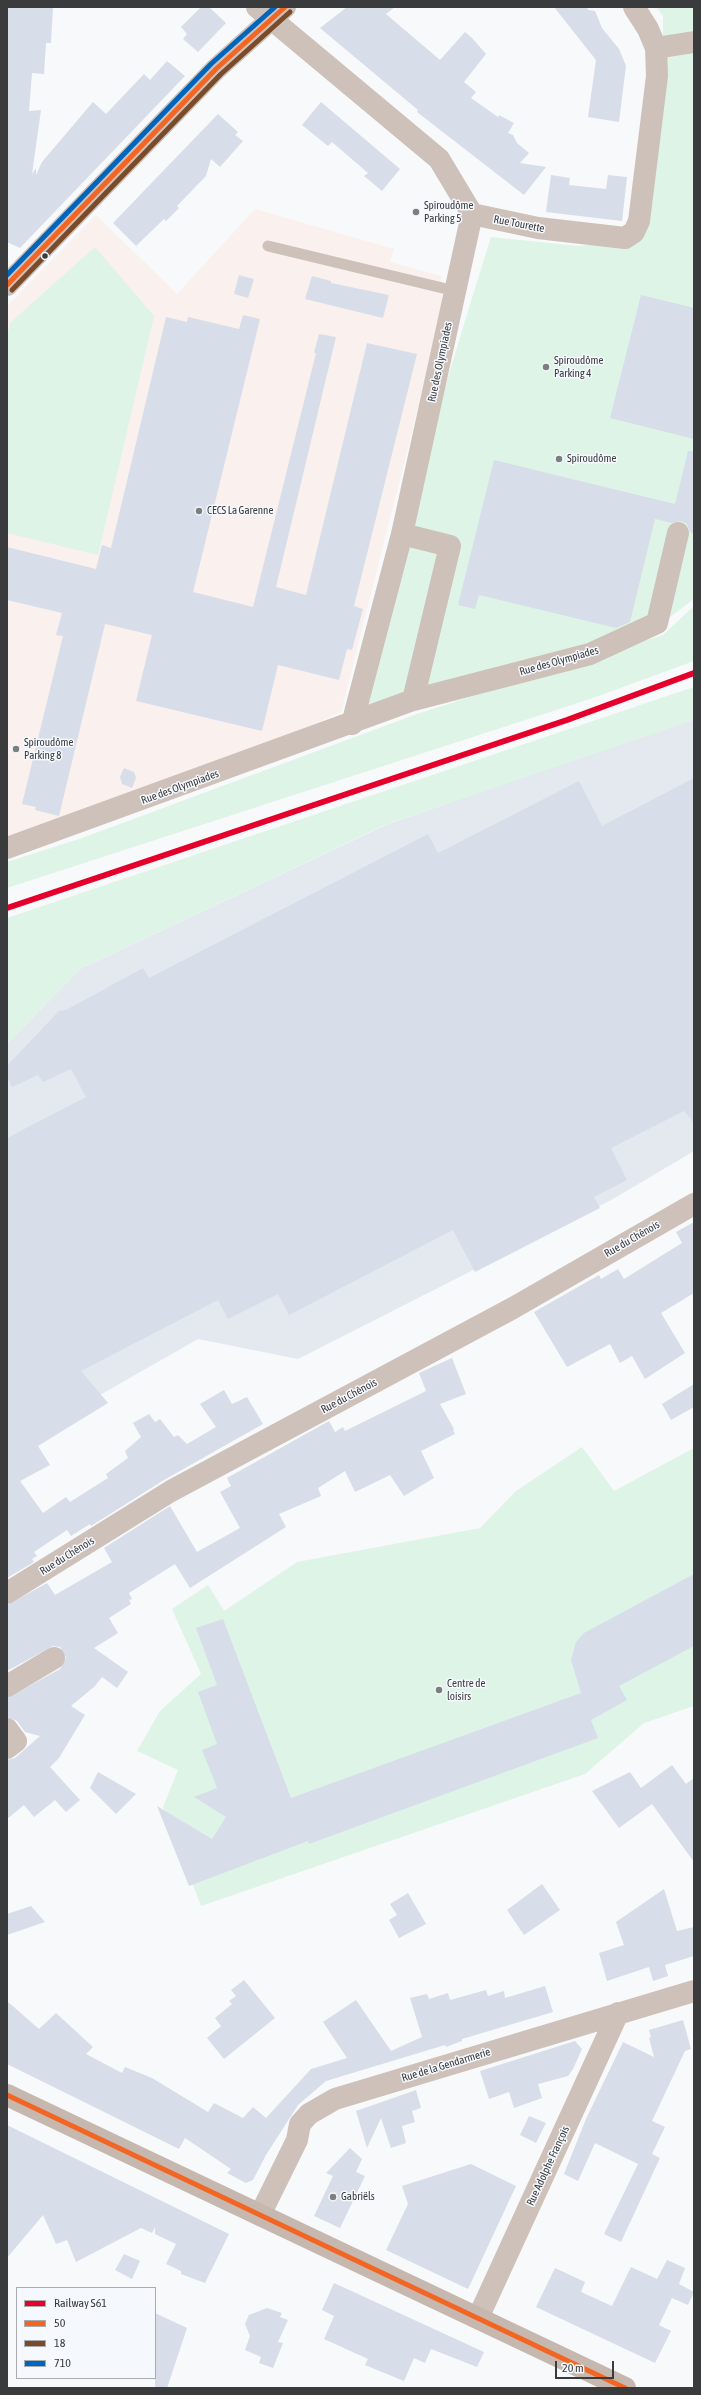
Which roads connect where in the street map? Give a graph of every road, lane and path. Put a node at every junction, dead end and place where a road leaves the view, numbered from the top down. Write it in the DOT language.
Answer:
graph roads {
  1 [pos="634,7"];
  2 [pos="271,11"];
  3 [pos="694,42"];
  4 [pos="656,48"];
  5 [pos="472,214"];
  6 [pos="268,246"];
  7 [pos="7,285"];
  8 [pos="455,291"];
  9 [pos="678,533"];
  10 [pos="402,534"];
  11 [pos="414,700"];
  12 [pos="352,724"];
  13 [pos="7,848"];
  14 [pos="694,1204"];
  15 [pos="7,1593"];
  16 [pos="54,1658"];
  17 [pos="7,1686"];
  18 [pos="7,1729"];
  19 [pos="7,1748"];
  20 [pos="694,1991"];
  21 [pos="618,2013"];
  22 [pos="7,2095"];
  23 [pos="260,2215"];
  24 [pos="478,2318"];
  25 [pos="625,2388"];
  1 -- 4 [label="street, Rue Tourette"];
  2 -- 5 [label="street"];
  2 -- 7 [label="street"];
  3 -- 4 [label="street"];
  4 -- 5 [label="street, Rue Tourette"];
  5 -- 8 [label="street, Rue des Olympiades"];
  6 -- 8 [label="lane"];
  8 -- 10 [label="street, Rue des Olympiades"];
  9 -- 11 [label="street, Rue des Olympiades"];
  10 -- 11 [label="street"];
  10 -- 12 [label="street, Rue des Olympiades"];
  11 -- 12 [label="street, Rue des Olympiades"];
  12 -- 13 [label="street, Rue des Olympiades"];
  14 -- 15 [label="street, Rue du Chênois"];
  16 -- 17 [label="street"];
  18 -- 19 [label="street"];
  20 -- 21 [label="street, Rue de la Gendarmerie"];
  21 -- 23 [label="street, Rue de la Gendarmerie"];
  21 -- 24 [label="street, Rue Adolphe François"];
  22 -- 23 [label="main road"];
  23 -- 24 [label="main road"];
  24 -- 25 [label="main road"];
}
